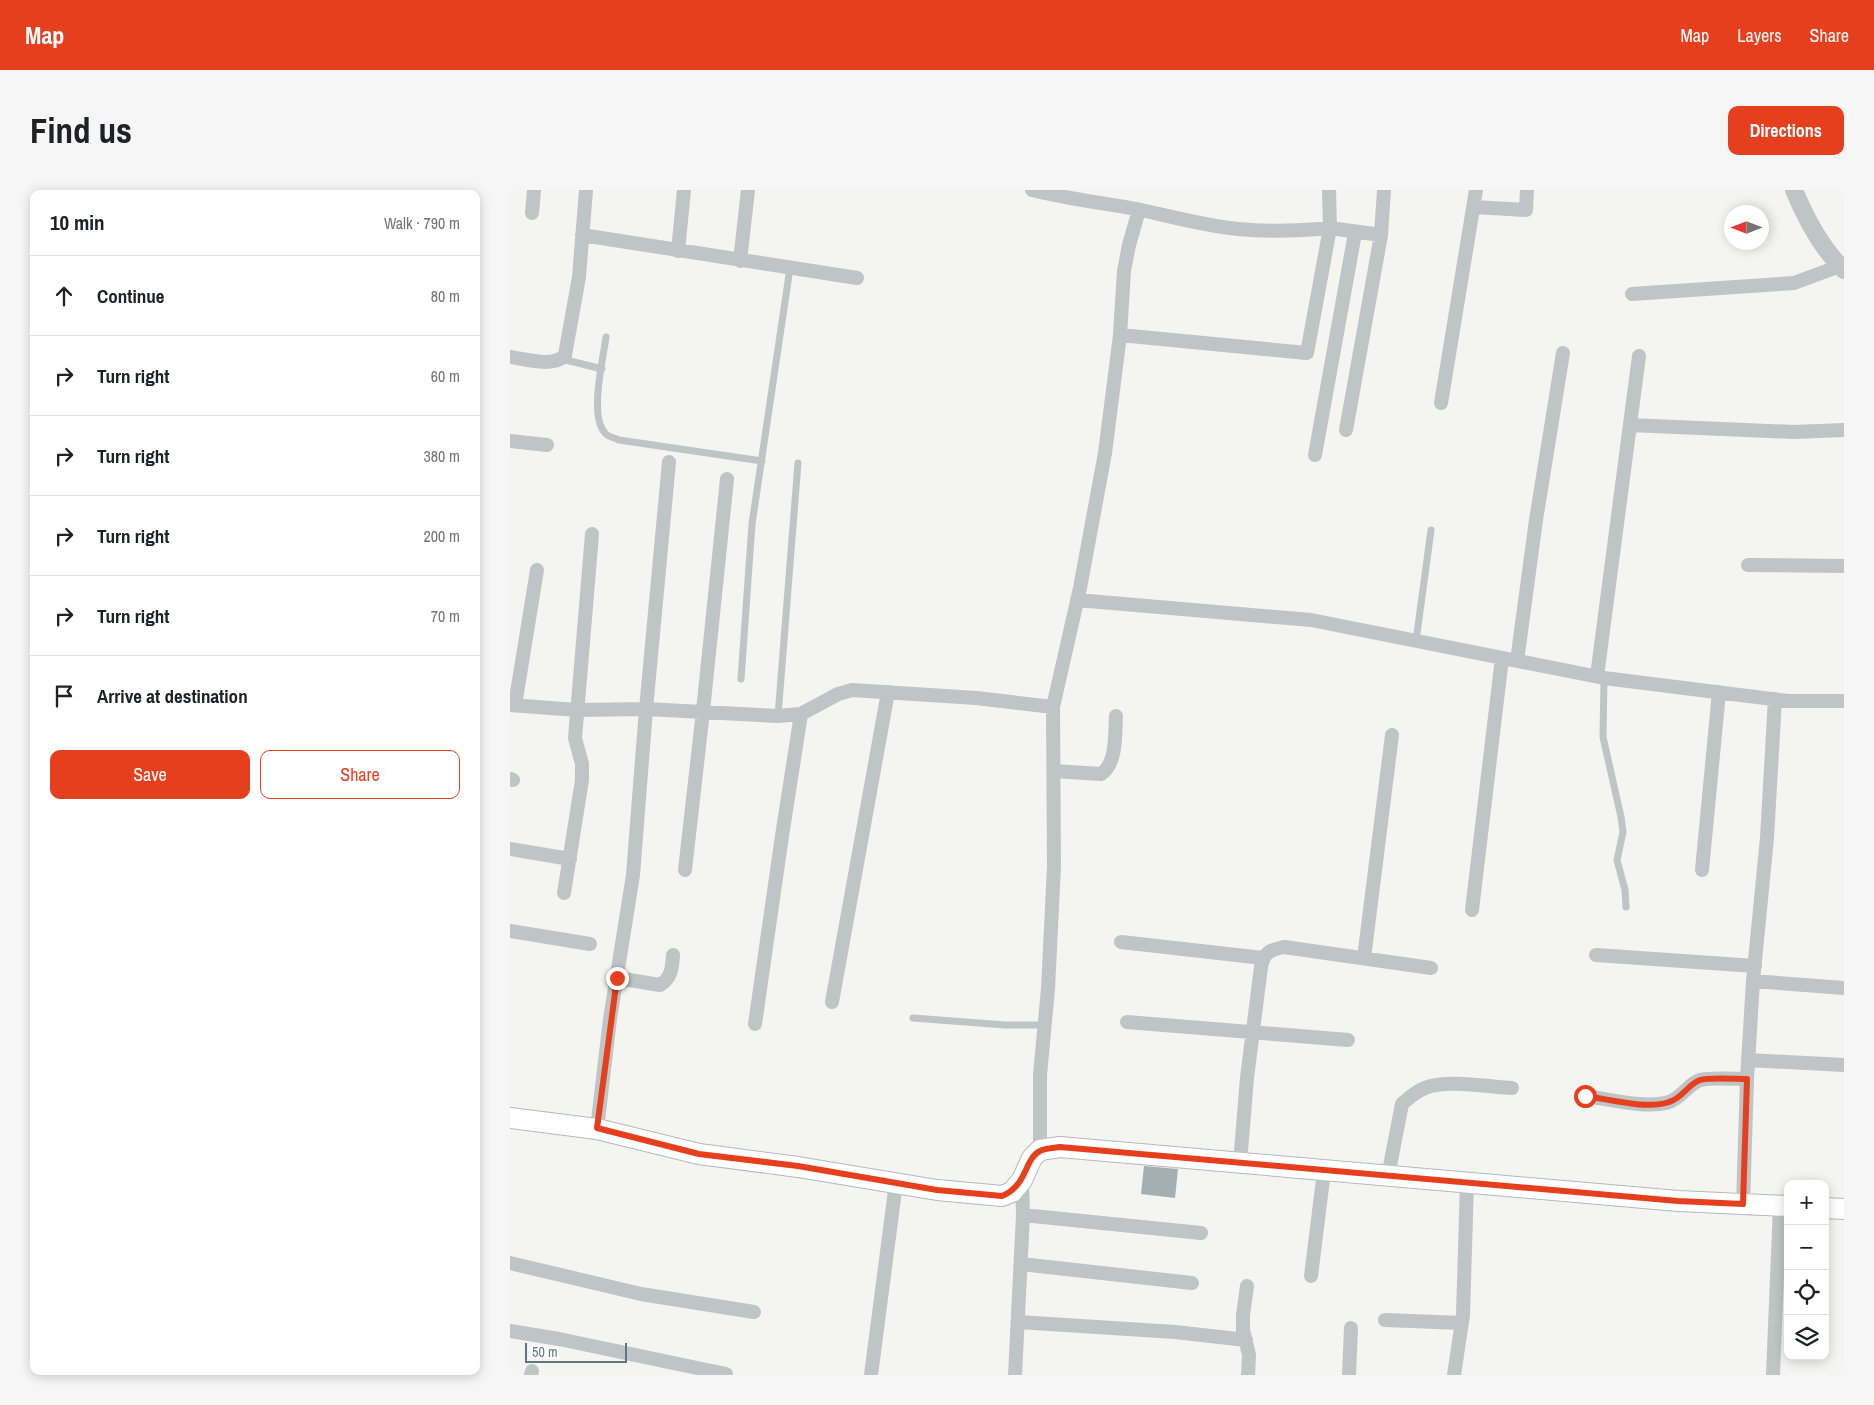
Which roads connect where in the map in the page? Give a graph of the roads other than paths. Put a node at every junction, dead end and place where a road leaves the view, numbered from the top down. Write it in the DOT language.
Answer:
graph roads {
  1 [pos="534,190"];
  2 [pos="586,190"];
  3 [pos="684,190"];
  4 [pos="748,190"];
  5 [pos="1032,190"];
  6 [pos="1329,190"];
  7 [pos="1384,190"];
  8 [pos="1476,190"];
  9 [pos="1527,190"];
  10 [pos="1794,190"];
  11 [pos="1053,193"];
  12 [pos="1474,207"];
  13 [pos="1139,210"];
  14 [pos="532,213"];
  15 [pos="1330,228"];
  16 [pos="1355,233"];
  17 [pos="582,235"];
  18 [pos="1382,235"];
  19 [pos="678,251"];
  20 [pos="740,261"];
  21 [pos="790,268"];
  22 [pos="1842,268"];
  23 [pos="857,278"];
  24 [pos="1632,294"];
  25 [pos="1120,335"];
  26 [pos="606,337"];
  27 [pos="1563,353"];
  28 [pos="1639,356"];
  29 [pos="510,358"];
  30 [pos="561,359"];
  31 [pos="602,369"];
  32 [pos="1442,403"];
  33 [pos="1630,425"];
  34 [pos="1346,430"];
  35 [pos="1844,430"];
  36 [pos="510,441"];
  37 [pos="547,445"];
  38 [pos="1315,455"];
  39 [pos="762,461"];
  40 [pos="669,462"];
  41 [pos="798,463"];
  42 [pos="726,479"];
  43 [pos="1431,530"];
  44 [pos="592,534"];
  45 [pos="1748,565"];
  46 [pos="1844,566"];
  47 [pos="537,570"];
  48 [pos="1077,600"];
  49 [pos="1416,641"];
  50 [pos="1502,658"];
  51 [pos="1517,661"];
  52 [pos="1600,677"];
  53 [pos="742,679"];
  54 [pos="888,692"];
  55 [pos="1720,692"];
  56 [pos="1775,699"];
  57 [pos="1844,701"];
  58 [pos="512,705"];
  59 [pos="1053,707"];
  60 [pos="646,709"];
  61 [pos="577,710"];
  62 [pos="703,711"];
  63 [pos="802,714"];
  64 [pos="778,716"];
  65 [pos="1116,716"];
  66 [pos="1392,735"];
  67 [pos="1054,771"];
  68 [pos="510,849"];
  69 [pos="570,859"];
  70 [pos="685,870"];
  71 [pos="1702,870"];
  72 [pos="564,893"];
  73 [pos="1626,907"];
  74 [pos="1472,910"];
  75 [pos="510,931"];
  76 [pos="1121,942"];
  77 [pos="590,944"];
  78 [pos="673,955"];
  79 [pos="1596,955"];
  80 [pos="1263,958"];
  81 [pos="1364,958"];
  82 [pos="1754,966"];
  83 [pos="1431,968"];
  84 [pos="617,978"];
  85 [pos="1753,980"];
  86 [pos="1844,988"];
  87 [pos="832,1002"];
  88 [pos="913,1018"];
  89 [pos="1127,1022"];
  90 [pos="755,1024"];
  91 [pos="1045,1026"];
  92 [pos="1252,1033"];
  93 [pos="1348,1040"];
  94 [pos="1748,1060"];
  95 [pos="1844,1065"];
  96 [pos="1747,1079"];
  97 [pos="1512,1088"];
  98 [pos="1585,1096"];
  99 [pos="510,1118"];
  100 [pos="597,1128"];
  101 [pos="1040,1150"];
  102 [pos="1240,1163"];
  103 [pos="1324,1171"];
  104 [pos="1388,1176"];
  105 [pos="1022,1180"];
  106 [pos="896,1183"];
  107 [pos="1467,1183"];
  108 [pos="1743,1204"];
  109 [pos="1784,1206"];
  110 [pos="1829,1208"];
  111 [pos="1844,1208"];
  112 [pos="1023,1215"];
  113 [pos="1202,1233"];
  114 [pos="510,1263"];
  115 [pos="1021,1264"];
  116 [pos="1311,1276"];
  117 [pos="1192,1282"];
  118 [pos="1247,1286"];
  119 [pos="754,1312"];
  120 [pos="1385,1320"];
  121 [pos="1018,1322"];
  122 [pos="1462,1323"];
  123 [pos="1351,1328"];
  124 [pos="510,1331"];
  125 [pos="1246,1340"];
  126 [pos="726,1374"];
  127 [pos="871,1375"];
  128 [pos="1015,1375"];
  129 [pos="1248,1375"];
  130 [pos="1349,1375"];
  131 [pos="1454,1375"];
  132 [pos="1773,1375"];
  1 -- 14 [label="street"];
  2 -- 17 [label="street"];
  3 -- 19 [label="street"];
  4 -- 20 [label="street"];
  5 -- 11 [label="street"];
  6 -- 15 [label="street"];
  7 -- 18 [label="street"];
  8 -- 12 [label="street"];
  9 -- 12 [label="street"];
  10 -- 22 [label="street"];
  11 -- 13 [label="street"];
  12 -- 32 [label="street"];
  13 -- 15 [label="street"];
  13 -- 25 [label="street"];
  15 -- 16 [label="street"];
  15 -- 25 [label="street"];
  16 -- 18 [label="street"];
  16 -- 38 [label="street"];
  17 -- 19 [label="street"];
  17 -- 30 [label="street"];
  18 -- 34 [label="street"];
  19 -- 20 [label="street"];
  20 -- 21 [label="street"];
  21 -- 23 [label="street"];
  21 -- 39 [label="lane"];
  22 -- 24 [label="street"];
  25 -- 48 [label="street"];
  26 -- 31 [label="lane"];
  27 -- 51 [label="street"];
  28 -- 33 [label="street"];
  29 -- 30 [label="street"];
  30 -- 31 [label="lane"];
  31 -- 39 [label="lane"];
  33 -- 35 [label="street"];
  33 -- 52 [label="street"];
  36 -- 37 [label="street"];
  39 -- 53 [label="lane"];
  40 -- 60 [label="street"];
  41 -- 64 [label="lane"];
  42 -- 62 [label="street"];
  43 -- 49 [label="lane"];
  44 -- 61 [label="street"];
  45 -- 46 [label="street"];
  47 -- 58 [label="street"];
  48 -- 49 [label="street"];
  48 -- 59 [label="street"];
  49 -- 50 [label="street"];
  50 -- 51 [label="street"];
  50 -- 74 [label="street"];
  51 -- 52 [label="street"];
  52 -- 55 [label="street"];
  52 -- 73 [label="lane"];
  54 -- 59 [label="street"];
  54 -- 63 [label="street"];
  54 -- 87 [label="street"];
  55 -- 56 [label="street"];
  55 -- 71 [label="street"];
  56 -- 57 [label="street"];
  56 -- 82 [label="street"];
  58 -- 61 [label="street"];
  59 -- 67 [label="street"];
  60 -- 61 [label="street"];
  60 -- 62 [label="street"];
  60 -- 84 [label="street"];
  61 -- 69 [label="street"];
  62 -- 64 [label="street"];
  62 -- 70 [label="street"];
  63 -- 64 [label="street"];
  63 -- 90 [label="street"];
  65 -- 67 [label="street"];
  66 -- 81 [label="street"];
  67 -- 91 [label="street"];
  68 -- 69 [label="street"];
  69 -- 72 [label="street"];
  75 -- 77 [label="street"];
  76 -- 80 [label="street"];
  78 -- 84 [label="street"];
  79 -- 82 [label="street"];
  80 -- 81 [label="street"];
  80 -- 92 [label="street"];
  81 -- 83 [label="street"];
  82 -- 85 [label="street"];
  84 -- 100 [label="street"];
  85 -- 86 [label="street"];
  85 -- 94 [label="street"];
  88 -- 91 [label="lane"];
  89 -- 92 [label="street"];
  91 -- 101 [label="street"];
  92 -- 93 [label="street"];
  92 -- 102 [label="street"];
  94 -- 95 [label="street"];
  94 -- 96 [label="street"];
  96 -- 98 [label="street"];
  96 -- 108 [label="street"];
  97 -- 104 [label="street"];
  99 -- 100 [label="main road"];
  100 -- 106 [label="main road"];
  101 -- 102 [label="main road"];
  101 -- 105 [label="main road"];
  102 -- 103 [label="main road"];
  103 -- 104 [label="main road"];
  103 -- 116 [label="street"];
  104 -- 107 [label="main road"];
  105 -- 106 [label="main road"];
  105 -- 112 [label="street"];
  106 -- 127 [label="street"];
  107 -- 108 [label="main road"];
  107 -- 122 [label="street"];
  108 -- 109 [label="main road"];
  109 -- 132 [label="street"];
  110 -- 111 [label="main road"];
  112 -- 113 [label="street"];
  112 -- 115 [label="street"];
  114 -- 119 [label="street"];
  115 -- 117 [label="street"];
  115 -- 121 [label="street"];
  118 -- 125 [label="street"];
  120 -- 122 [label="street"];
  121 -- 125 [label="street"];
  121 -- 128 [label="street"];
  122 -- 131 [label="street"];
  123 -- 130 [label="street"];
  124 -- 126 [label="street"];
  125 -- 129 [label="street"];
}
